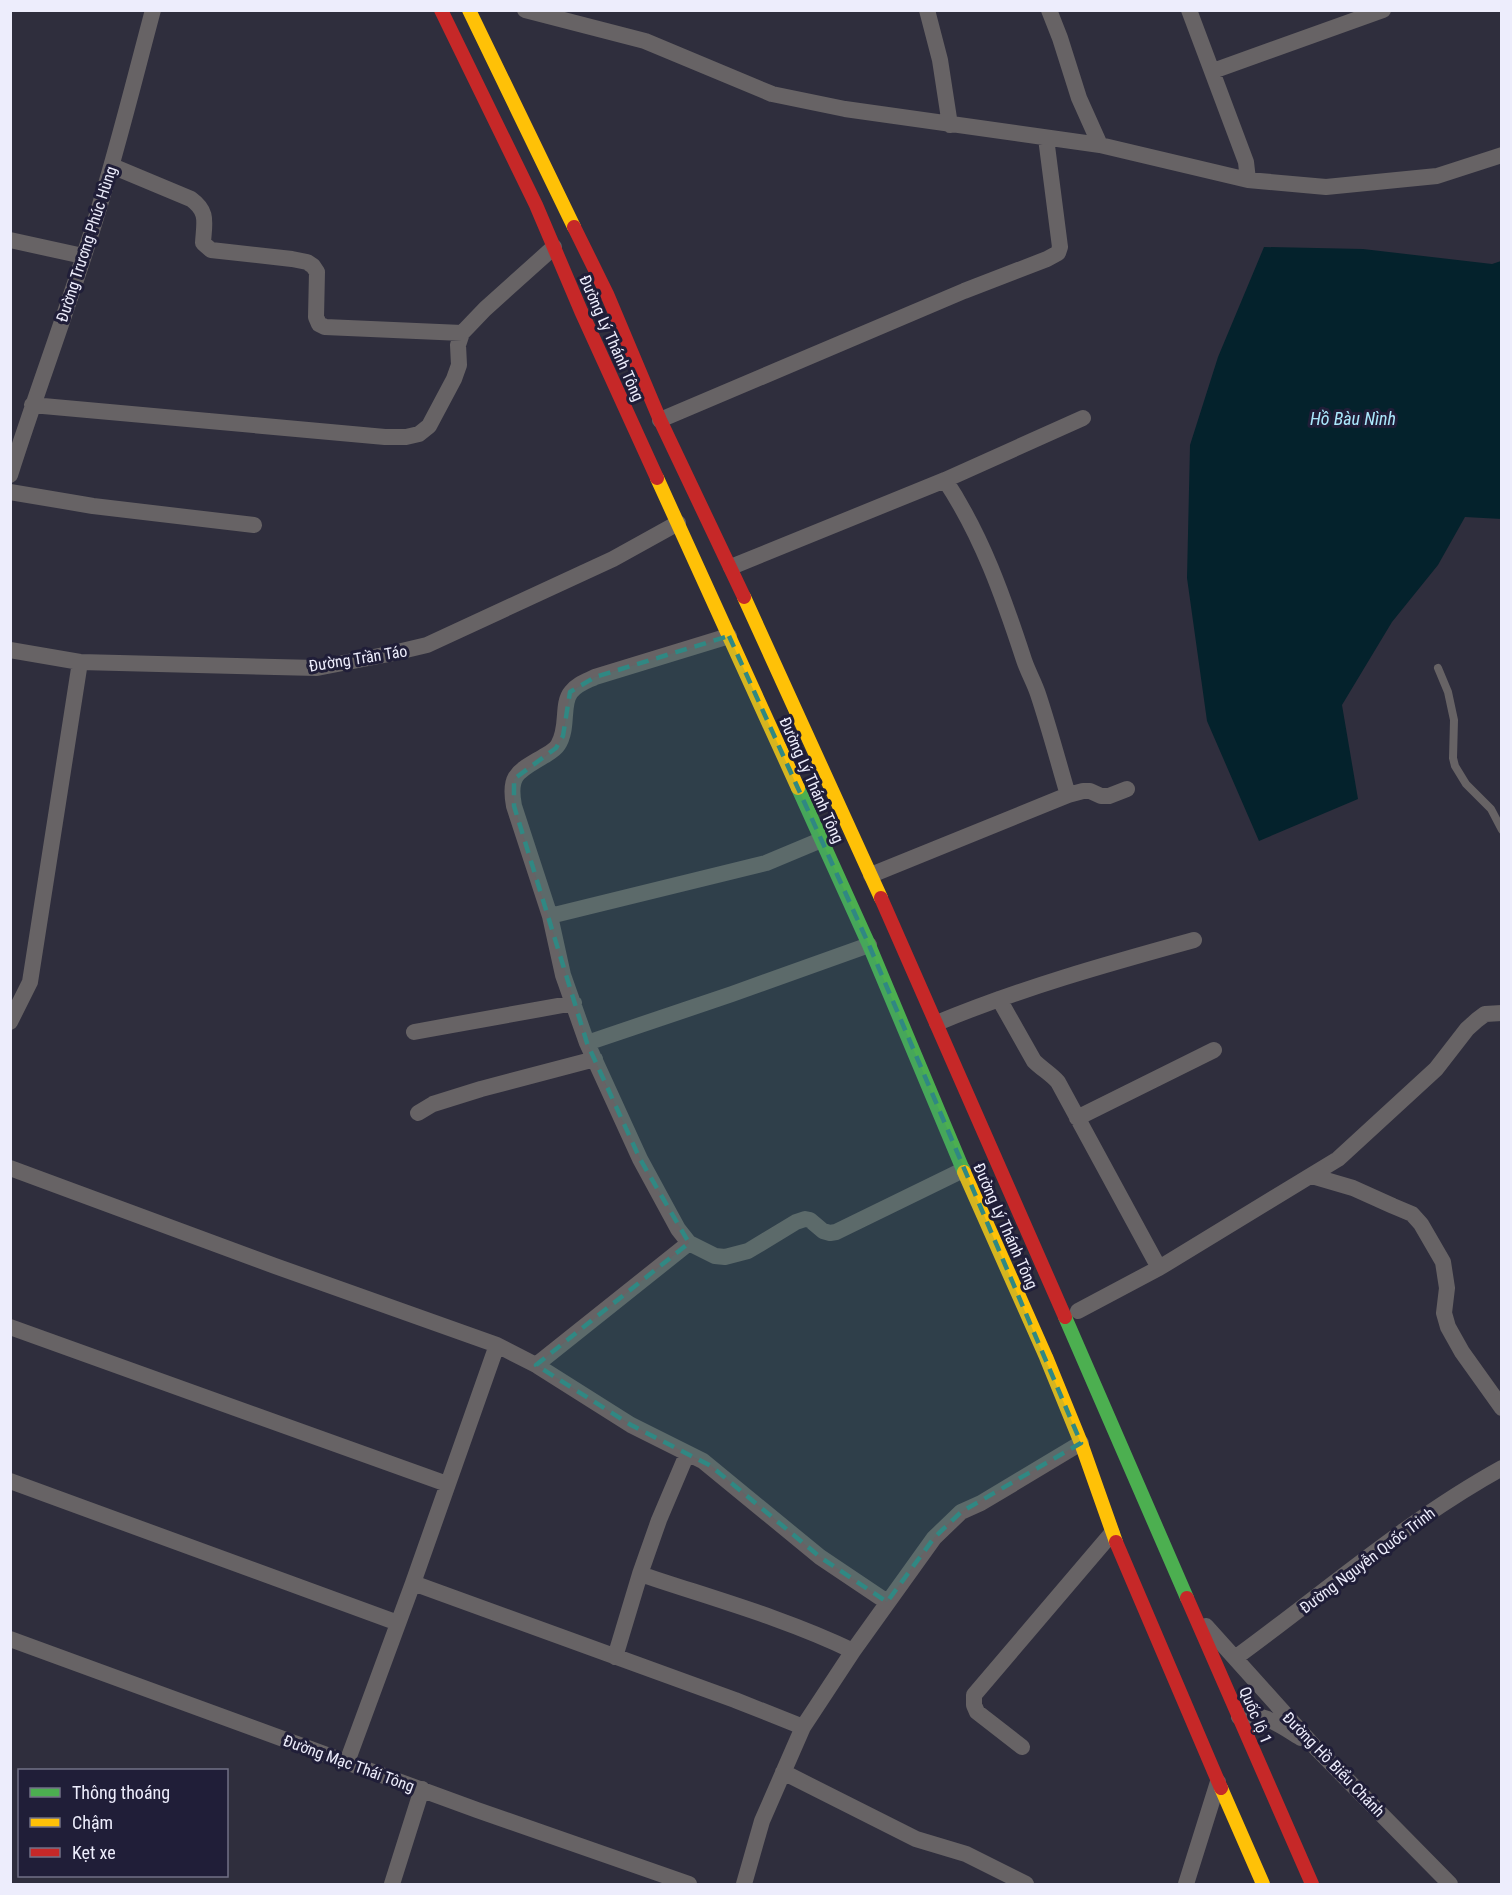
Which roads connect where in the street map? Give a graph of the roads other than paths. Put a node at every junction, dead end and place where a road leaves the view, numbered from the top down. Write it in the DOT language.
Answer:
graph roads {
  1 [pos="153,10"];
  2 [pos="441,10"];
  3 [pos="469,10"];
  4 [pos="525,10"];
  5 [pos="927,10"];
  6 [pos="1049,10"];
  7 [pos="1189,10"];
  8 [pos="1383,10"];
  9 [pos="1213,71"];
  10 [pos="950,125"];
  11 [pos="1046,138"];
  12 [pos="1100,145"];
  13 [pos="1502,155"];
  14 [pos="112,166"];
  15 [pos="1248,180"];
  16 [pos="10,240"];
  17 [pos="554,247"];
  18 [pos="83,256"];
  19 [pos="462,333"];
  20 [pos="32,405"];
  21 [pos="1083,418"];
  22 [pos="660,420"];
  23 [pos="10,475"];
  24 [pos="945,480"];
  25 [pos="10,492"];
  26 [pos="678,523"];
  27 [pos="254,525"];
  28 [pos="717,575"];
  29 [pos="729,636"];
  30 [pos="10,650"];
  31 [pos="80,662"];
  32 [pos="1438,668"];
  33 [pos="1127,789"];
  34 [pos="1068,795"];
  35 [pos="1502,830"];
  36 [pos="821,840"];
  37 [pos="871,875"];
  38 [pos="550,916"];
  39 [pos="1194,940"];
  40 [pos="869,945"];
  41 [pos="999,999"];
  42 [pos="574,1003"];
  43 [pos="1502,1013"];
  44 [pos="10,1022"];
  45 [pos="937,1023"];
  46 [pos="414,1032"];
  47 [pos="587,1043"];
  48 [pos="1214,1050"];
  49 [pos="595,1059"];
  50 [pos="418,1113"];
  51 [pos="1077,1118"];
  52 [pos="10,1168"];
  53 [pos="963,1170"];
  54 [pos="1312,1176"];
  55 [pos="689,1244"];
  56 [pos="1159,1268"];
  57 [pos="1078,1311"];
  58 [pos="10,1327"];
  59 [pos="497,1345"];
  60 [pos="536,1365"];
  61 [pos="1502,1408"];
  62 [pos="1081,1443"];
  63 [pos="687,1454"];
  64 [pos="1502,1468"];
  65 [pos="10,1481"];
  66 [pos="447,1484"];
  67 [pos="1112,1533"];
  68 [pos="1170,1558"];
  69 [pos="640,1574"];
  70 [pos="413,1583"];
  71 [pos="887,1602"];
  72 [pos="1195,1614"];
  73 [pos="398,1623"];
  74 [pos="10,1639"];
  75 [pos="853,1651"];
  76 [pos="615,1657"];
  77 [pos="1235,1658"];
  78 [pos="1239,1717"];
  79 [pos="803,1727"];
  80 [pos="1313,1745"];
  81 [pos="1022,1747"];
  82 [pos="347,1762"];
  83 [pos="783,1772"];
  84 [pos="1218,1782"];
  85 [pos="422,1789"];
  86 [pos="392,1884"];
  87 [pos="689,1884"];
  88 [pos="744,1884"];
  89 [pos="1026,1884"];
  90 [pos="1186,1884"];
  91 [pos="1263,1884"];
  92 [pos="1312,1884"];
  93 [pos="1450,1884"];
  1 -- 14 [label="street, Đường Trương Phúc Hùng"];
  2 -- 17 [label="main road, Đường Lý Thánh Tông"];
  3 -- 22 [label="main road, Đường Lý Thánh Tông"];
  4 -- 10 [label="street"];
  5 -- 10 [label="street"];
  6 -- 12 [label="street"];
  7 -- 9 [label="street"];
  8 -- 9 [label="street"];
  9 -- 15 [label="street"];
  10 -- 11 [label="street"];
  11 -- 12 [label="street"];
  11 -- 22 [label="street"];
  12 -- 15 [label="street"];
  13 -- 15 [label="street"];
  14 -- 18 [label="street, Đường Trương Phúc Hùng"];
  14 -- 19 [label="street"];
  16 -- 18 [label="street"];
  17 -- 19 [label="street"];
  17 -- 26 [label="main road, Đường Lý Thánh Tông"];
  18 -- 20 [label="street, Đường Trương Phúc Hùng"];
  19 -- 20 [label="street"];
  20 -- 23 [label="street, Đường Trương Phúc Hùng"];
  21 -- 24 [label="street"];
  22 -- 28 [label="main road, Đường Lý Thánh Tông"];
  24 -- 28 [label="street"];
  24 -- 34 [label="street"];
  25 -- 27 [label="street"];
  26 -- 28 [label="main road, Đường Lý Thánh Tông"];
  26 -- 31 [label="street, Đường Trần Táo"];
  28 -- 29 [label="main road, Đường Lý Thánh Tông"];
  28 -- 37 [label="main road, Đường Lý Thánh Tông"];
  29 -- 36 [label="main road, Đường Lý Thánh Tông"];
  29 -- 38 [label="street"];
  30 -- 31 [label="street, Đường Trần Táo"];
  31 -- 44 [label="street"];
  32 -- 35 [label="lane"];
  33 -- 34 [label="street"];
  34 -- 37 [label="street"];
  36 -- 38 [label="street"];
  36 -- 40 [label="main road, Đường Lý Thánh Tông"];
  37 -- 45 [label="main road, Đường Lý Thánh Tông"];
  38 -- 42 [label="street"];
  39 -- 41 [label="street"];
  40 -- 47 [label="street"];
  40 -- 53 [label="main road, Đường Lý Thánh Tông"];
  41 -- 45 [label="street"];
  41 -- 51 [label="street"];
  42 -- 46 [label="street"];
  42 -- 47 [label="street"];
  43 -- 54 [label="street"];
  45 -- 68 [label="main road, Đường Lý Thánh Tông"];
  47 -- 49 [label="street"];
  48 -- 51 [label="street"];
  49 -- 50 [label="street"];
  49 -- 55 [label="street"];
  51 -- 56 [label="street"];
  52 -- 59 [label="street"];
  53 -- 55 [label="street"];
  53 -- 62 [label="main road, Đường Lý Thánh Tông"];
  54 -- 56 [label="street"];
  54 -- 61 [label="street"];
  55 -- 60 [label="street"];
  56 -- 57 [label="street"];
  58 -- 66 [label="street"];
  59 -- 60 [label="street"];
  59 -- 66 [label="street"];
  60 -- 63 [label="street"];
  62 -- 67 [label="main road, Đường Lý Thánh Tông"];
  62 -- 71 [label="street"];
  63 -- 69 [label="street"];
  63 -- 71 [label="street"];
  64 -- 77 [label="street, Đường Nguyễn Quốc Trinh"];
  65 -- 73 [label="street"];
  66 -- 70 [label="street"];
  67 -- 81 [label="street"];
  67 -- 84 [label="main road, Đường Lý Thánh Tông"];
  68 -- 72 [label="main road, Quốc lộ 1"];
  69 -- 75 [label="street"];
  69 -- 76 [label="street"];
  70 -- 73 [label="street"];
  70 -- 76 [label="street"];
  71 -- 75 [label="street"];
  72 -- 77 [label="street, Đường Hồ Biểu Chánh"];
  72 -- 78 [label="main road, Quốc lộ 1"];
  73 -- 82 [label="street"];
  74 -- 82 [label="street, Đường Mạc Thái Tông"];
  75 -- 79 [label="street"];
  76 -- 79 [label="street"];
  77 -- 80 [label="street, Đường Hồ Biểu Chánh"];
  78 -- 80 [label="street"];
  78 -- 92 [label="main road, Quốc lộ 1"];
  79 -- 83 [label="street"];
  80 -- 93 [label="street, Đường Hồ Biểu Chánh"];
  82 -- 85 [label="street, Đường Mạc Thái Tông"];
  83 -- 88 [label="street"];
  83 -- 89 [label="street"];
  84 -- 90 [label="street"];
  84 -- 91 [label="main road"];
  85 -- 86 [label="street"];
  85 -- 87 [label="street, Đường Mạc Thái Tông"];
}
